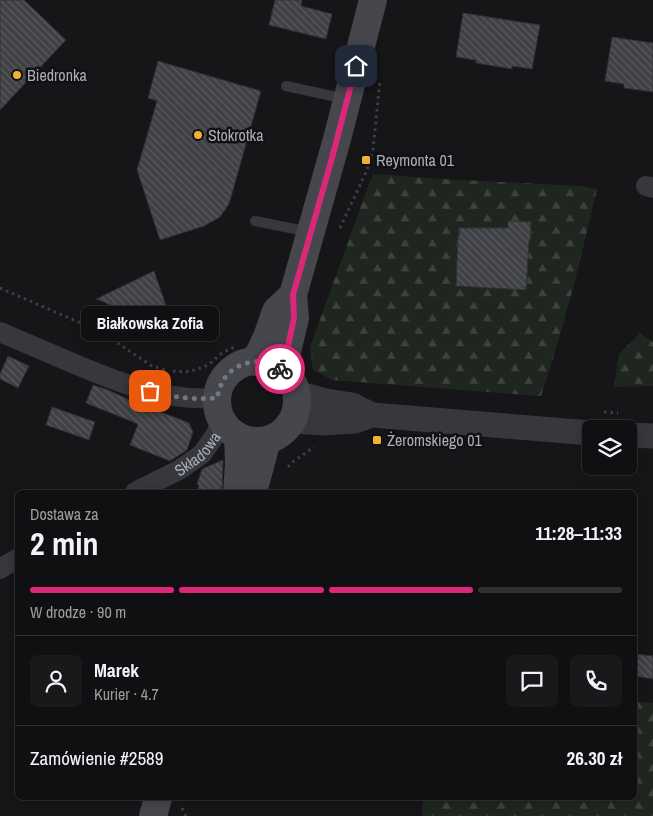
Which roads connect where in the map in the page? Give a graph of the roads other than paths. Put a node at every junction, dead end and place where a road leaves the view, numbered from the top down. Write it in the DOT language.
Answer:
graph roads {
  1 [pos="373,0"];
  2 [pos="286,86"];
  3 [pos="347,100"];
  4 [pos="255,221"];
  5 [pos="311,232"];
  6 [pos="293,295"];
  7 [pos="0,332"];
  8 [pos="248,353"];
  9 [pos="291,383"];
  10 [pos="372,415"];
  11 [pos="225,418"];
  12 [pos="292,421"];
  13 [pos="582,432"];
  14 [pos="637,435"];
  15 [pos="653,436"];
  16 [pos="267,440"];
  17 [pos="139,490"];
  18 [pos="237,490"];
  19 [pos="254,490"];
  20 [pos="15,560"];
  21 [pos="0,569"];
  22 [pos="157,800"];
  23 [pos="153,816"];
  1 -- 3 [label="main road"];
  2 -- 3 [label="lane"];
  3 -- 5 [label="main road"];
  4 -- 5 [label="lane"];
  5 -- 6 [label="main road"];
  6 -- 8 [label="main road"];
  6 -- 9 [label="main road"];
  7 -- 11 [label="street"];
  8 -- 9 [label="main road"];
  8 -- 11 [label="main road"];
  9 -- 10 [label="street"];
  9 -- 12 [label="main road"];
  10 -- 12 [label="street"];
  10 -- 13 [label="street"];
  11 -- 16 [label="main road"];
  11 -- 17 [label="street, Składowa"];
  11 -- 18 [label="main road"];
  12 -- 16 [label="main road"];
  14 -- 15 [label="street"];
  16 -- 19 [label="main road"];
  20 -- 21 [label="street"];
  22 -- 23 [label="main road"];
}
